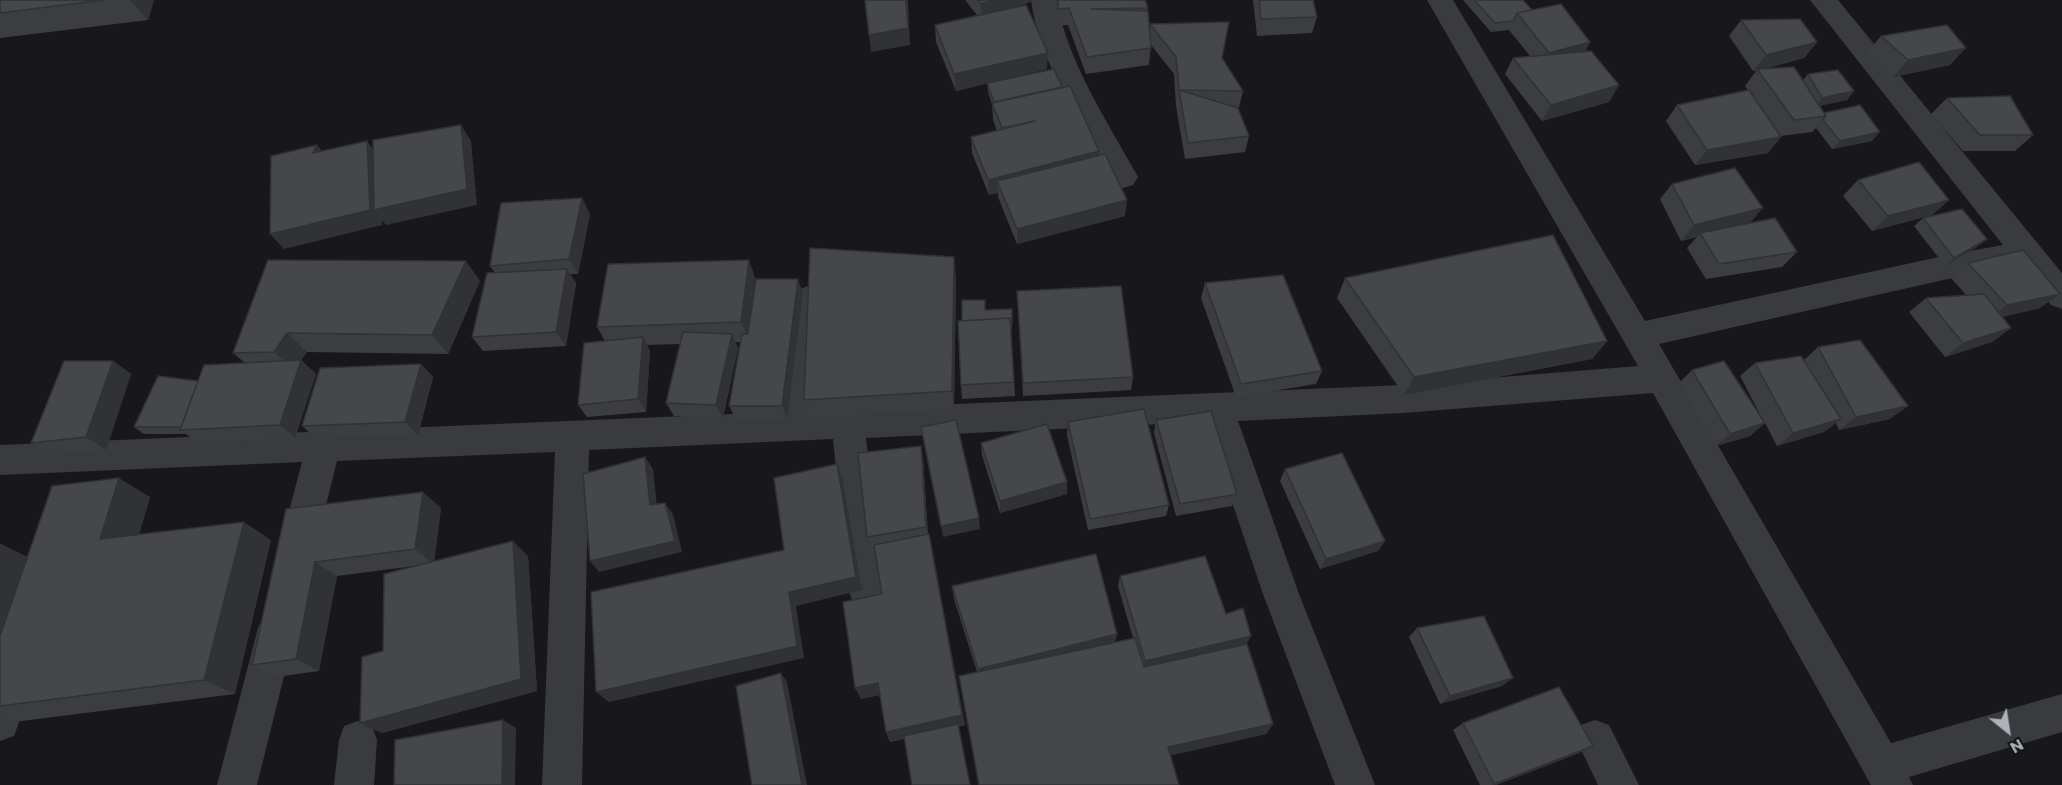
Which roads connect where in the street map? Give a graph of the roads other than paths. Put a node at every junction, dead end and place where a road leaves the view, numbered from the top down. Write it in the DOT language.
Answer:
graph roads {
  1 [pos="1440,0"];
  2 [pos="1823,0"];
  3 [pos="1037,9"];
  4 [pos="1123,177"];
  5 [pos="2028,253"];
  6 [pos="2062,296"];
  7 [pos="811,298"];
  8 [pos="1637,336"];
  9 [pos="1662,378"];
  10 [pos="1216,407"];
  11 [pos="848,424"];
  12 [pos="795,426"];
  13 [pos="572,436"];
  14 [pos="323,447"];
  15 [pos="92,457"];
  16 [pos="0,460"];
  17 [pos="81,490"];
  18 [pos="866,591"];
  19 [pos="27,647"];
  20 [pos="2062,713"];
  21 [pos="0,722"];
  22 [pos="1595,739"];
  23 [pos="358,740"];
  24 [pos="1887,775"];
  25 [pos="237,785"];
  26 [pos="354,785"];
  27 [pos="562,785"];
  28 [pos="1355,785"];
  29 [pos="1619,785"];
  1 -- 8 [label="street"];
  2 -- 5 [label="street"];
  3 -- 4 [label="street"];
  5 -- 6 [label="street"];
  5 -- 8 [label="street"];
  7 -- 12 [label="street"];
  8 -- 9 [label="street"];
  9 -- 10 [label="street"];
  9 -- 24 [label="street"];
  10 -- 11 [label="street"];
  10 -- 28 [label="street"];
  11 -- 12 [label="street"];
  11 -- 18 [label="street"];
  12 -- 13 [label="street"];
  13 -- 14 [label="street"];
  13 -- 27 [label="street"];
  14 -- 15 [label="street"];
  14 -- 25 [label="street"];
  15 -- 16 [label="street"];
  15 -- 17 [label="street"];
  19 -- 21 [label="street"];
  20 -- 24 [label="street"];
  22 -- 29 [label="street"];
  23 -- 26 [label="street"];
}
